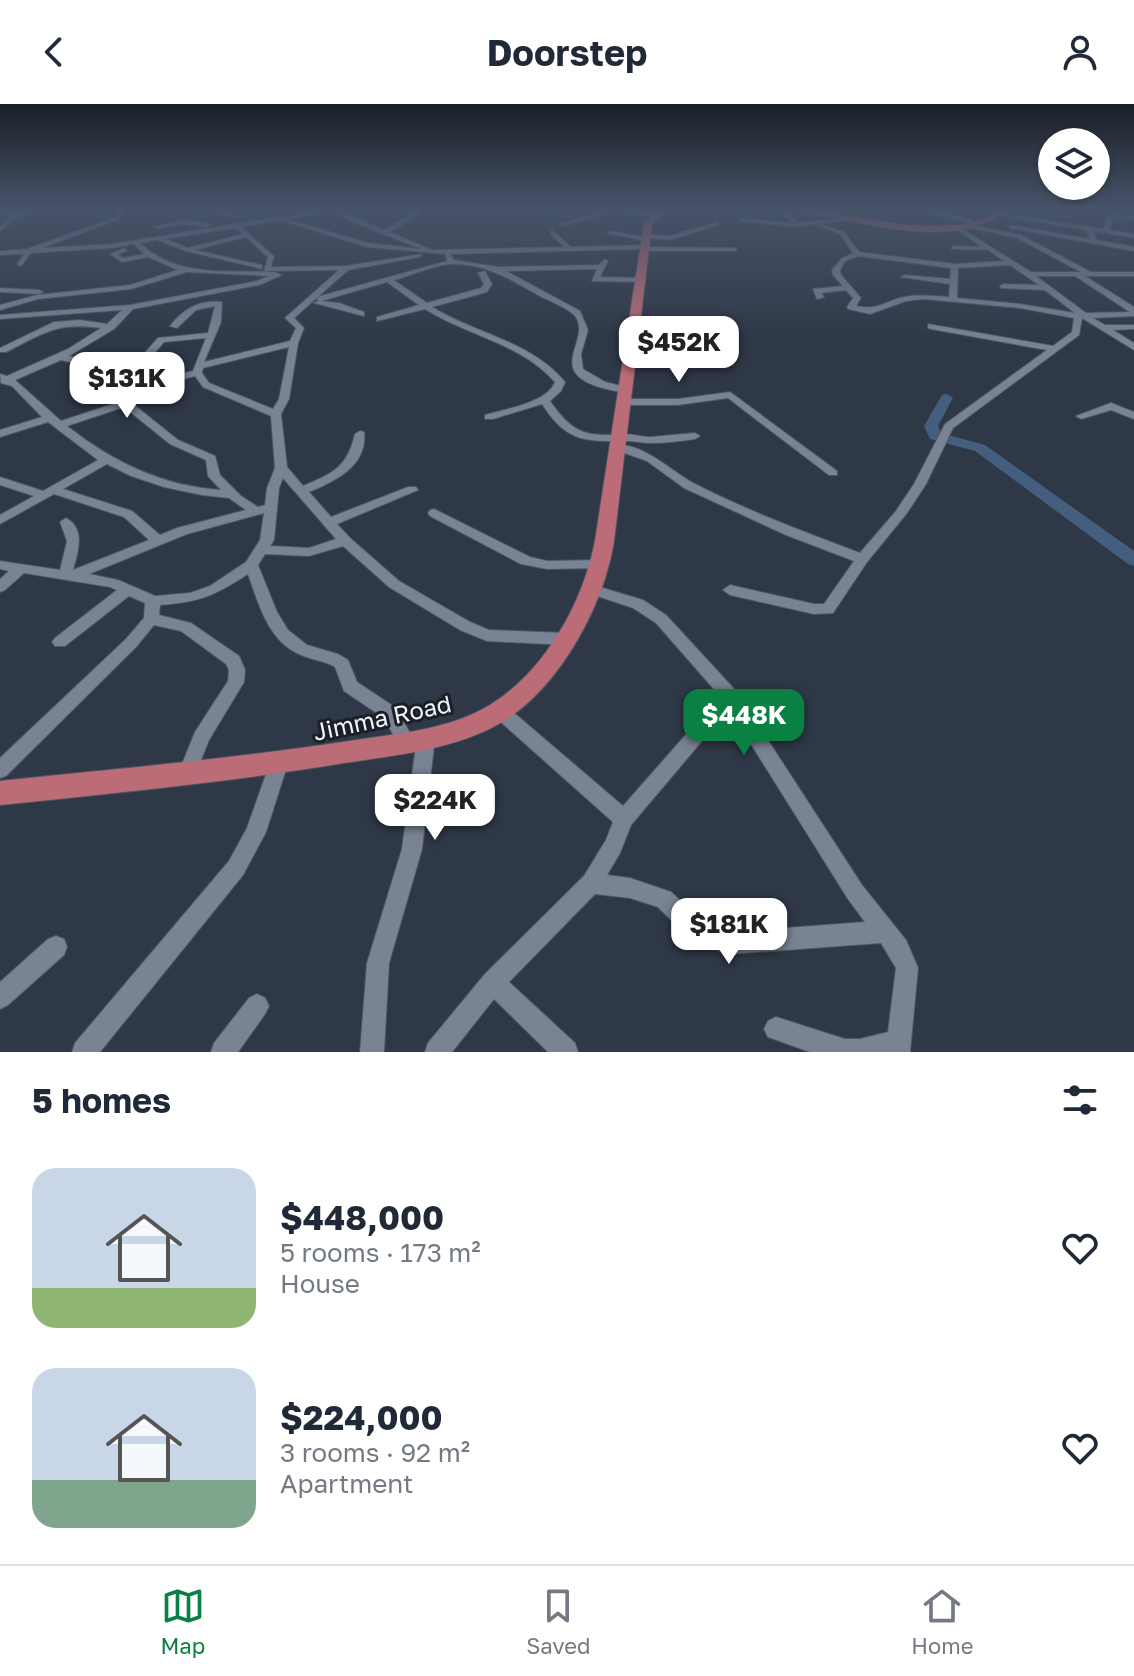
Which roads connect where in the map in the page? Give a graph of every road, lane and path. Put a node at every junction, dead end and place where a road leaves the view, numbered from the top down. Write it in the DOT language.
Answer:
graph roads {
  1 [pos="28,252"];
  2 [pos="90,252"];
  3 [pos="120,252"];
  4 [pos="133,252"];
  5 [pos="150,252"];
  6 [pos="197,252"];
  7 [pos="266,252"];
  8 [pos="431,252"];
  9 [pos="432,252"];
  10 [pos="521,252"];
  11 [pos="583,252"];
  12 [pos="620,252"];
  13 [pos="644,252"];
  14 [pos="992,252"];
  15 [pos="1049,252"];
  16 [pos="1121,252"];
  17 [pos="857,254"];
  18 [pos="83,255"];
  19 [pos="449,257"];
  20 [pos="605,258"];
  21 [pos="522,260"];
  22 [pos="1012,263"];
  23 [pos="21,264"];
  24 [pos="955,266"];
  25 [pos="346,268"];
  26 [pos="494,268"];
  27 [pos="267,269"];
  28 [pos="186,270"];
  29 [pos="213,273"];
  30 [pos="1122,273"];
  31 [pos="1029,274"];
  32 [pos="1077,274"];
  33 [pos="1090,274"];
  34 [pos="1134,274"];
  35 [pos="476,277"];
  36 [pos="905,277"];
  37 [pos="387,279"];
  38 [pos="641,280"];
  39 [pos="955,282"];
  40 [pos="1004,286"];
  41 [pos="847,288"];
  42 [pos="1046,288"];
  43 [pos="221,289"];
  44 [pos="0,290"];
  45 [pos="896,290"];
  46 [pos="37,297"];
  47 [pos="188,297"];
  48 [pos="820,297"];
  49 [pos="913,297"];
  50 [pos="953,299"];
  51 [pos="212,303"];
  52 [pos="305,303"];
  53 [pos="422,304"];
  54 [pos="201,305"];
  55 [pos="336,305"];
  56 [pos="130,307"];
  57 [pos="0,308"];
  58 [pos="1134,313"];
  59 [pos="361,314"];
  60 [pos="34,316"];
  61 [pos="1081,316"];
  62 [pos="0,317"];
  63 [pos="380,319"];
  64 [pos="54,325"];
  65 [pos="174,326"];
  66 [pos="931,326"];
  67 [pos="111,327"];
  68 [pos="1013,327"];
  69 [pos="1133,327"];
  70 [pos="1102,328"];
  71 [pos="211,335"];
  72 [pos="1006,340"];
  73 [pos="294,343"];
  74 [pos="1134,347"];
  75 [pos="1052,348"];
  76 [pos="3,350"];
  77 [pos="148,355"];
  78 [pos="61,357"];
  79 [pos="198,370"];
  80 [pos="128,373"];
  81 [pos="177,378"];
  82 [pos="3,379"];
  83 [pos="100,388"];
  84 [pos="626,396"];
  85 [pos="545,400"];
  86 [pos="126,403"];
  87 [pos="276,414"];
  88 [pos="1081,416"];
  89 [pos="1134,416"];
  90 [pos="489,417"];
  91 [pos="49,418"];
  92 [pos="60,425"];
  93 [pos="0,434"];
  94 [pos="360,434"];
  95 [pos="695,436"];
  96 [pos="618,441"];
  97 [pos="106,460"];
  98 [pos="281,468"];
  99 [pos="833,473"];
  100 [pos="0,481"];
  101 [pos="412,490"];
  102 [pos="301,491"];
  103 [pos="48,493"];
  104 [pos="232,494"];
  105 [pos="272,507"];
  106 [pos="256,511"];
  107 [pos="434,513"];
  108 [pos="0,520"];
  109 [pos="66,522"];
  110 [pos="330,522"];
  111 [pos="157,540"];
  112 [pos="345,541"];
  113 [pos="261,550"];
  114 [pos="862,559"];
  115 [pos="600,564"];
  116 [pos="0,565"];
  117 [pos="251,565"];
  118 [pos="21,568"];
  119 [pos="68,576"];
  120 [pos="0,587"];
  121 [pos="128,589"];
  122 [pos="593,590"];
  123 [pos="730,590"];
  124 [pos="153,601"];
  125 [pos="151,619"];
  126 [pos="566,639"];
  127 [pos="60,642"];
  128 [pos="730,696"];
  129 [pos="500,711"];
  130 [pos="416,740"];
  131 [pos="279,763"];
  132 [pos="0,770"];
  133 [pos="187,774"];
  134 [pos="0,793"];
  135 [pos="624,819"];
  136 [pos="591,883"];
  137 [pos="885,932"];
  138 [pos="56,947"];
  139 [pos="493,982"];
  140 [pos="0,997"];
  141 [pos="257,1006"];
  142 [pos="776,1029"];
  143 [pos="898,1046"];
  144 [pos="84,1052"];
  145 [pos="223,1052"];
  146 [pos="372,1052"];
  147 [pos="437,1052"];
  148 [pos="566,1052"];
  1 -- 23 [label="street"];
  2 -- 18 [label="street"];
  3 -- 4 [label="street"];
  5 -- 28 [label="street"];
  6 -- 27 [label="street"];
  7 -- 27 [label="street"];
  8 -- 25 [label="street"];
  9 -- 19 [label="street"];
  10 -- 19 [label="street"];
  11 -- 20 [label="street"];
  12 -- 20 [label="street"];
  13 -- 38 [label="highway, Jimma Road"];
  14 -- 22 [label="street"];
  15 -- 33 [label="street"];
  16 -- 30 [label="street"];
  17 -- 24 [label="street"];
  17 -- 41 [label="street"];
  19 -- 26 [label="street"];
  19 -- 37 [label="street"];
  20 -- 21 [label="street"];
  20 -- 26 [label="street"];
  20 -- 38 [label="street"];
  22 -- 24 [label="street"];
  22 -- 31 [label="street"];
  24 -- 39 [label="street"];
  25 -- 27 [label="street"];
  25 -- 52 [label="street"];
  26 -- 35 [label="street"];
  26 -- 84 [label="street"];
  28 -- 29 [label="street"];
  28 -- 46 [label="street"];
  29 -- 43 [label="street"];
  29 -- 43 [label="street"];
  30 -- 33 [label="street"];
  30 -- 34 [label="street"];
  31 -- 32 [label="street"];
  31 -- 42 [label="street"];
  32 -- 33 [label="street"];
  32 -- 58 [label="street"];
  35 -- 53 [label="street"];
  35 -- 53 [label="street"];
  36 -- 39 [label="street"];
  37 -- 53 [label="street"];
  37 -- 55 [label="street"];
  38 -- 84 [label="highway, Jimma Road"];
  39 -- 50 [label="street"];
  40 -- 42 [label="street"];
  41 -- 48 [label="street"];
  41 -- 49 [label="street"];
  42 -- 61 [label="street"];
  43 -- 47 [label="street"];
  43 -- 51 [label="street"];
  44 -- 46 [label="street"];
  45 -- 49 [label="street"];
  46 -- 57 [label="street"];
  47 -- 54 [label="street"];
  47 -- 56 [label="street"];
  49 -- 50 [label="street"];
  50 -- 61 [label="street"];
  51 -- 54 [label="street"];
  51 -- 71 [label="street"];
  52 -- 55 [label="street"];
  52 -- 73 [label="street"];
  53 -- 63 [label="street"];
  53 -- 85 [label="street"];
  54 -- 65 [label="street"];
  55 -- 59 [label="street"];
  56 -- 60 [label="street"];
  56 -- 67 [label="street"];
  58 -- 61 [label="street"];
  60 -- 62 [label="street"];
  60 -- 64 [label="street"];
  61 -- 70 [label="street"];
  61 -- 75 [label="street"];
  64 -- 67 [label="street"];
  64 -- 76 [label="street"];
  66 -- 72 [label="street"];
  67 -- 78 [label="street"];
  68 -- 72 [label="street"];
  69 -- 70 [label="street"];
  70 -- 74 [label="street"];
  71 -- 77 [label="street"];
  71 -- 79 [label="street"];
  72 -- 75 [label="street"];
  73 -- 79 [label="street"];
  73 -- 87 [label="street"];
  75 -- 114 [label="street"];
  78 -- 80 [label="street"];
  78 -- 82 [label="street"];
  79 -- 81 [label="street"];
  79 -- 87 [label="street"];
  80 -- 81 [label="street"];
  80 -- 83 [label="street"];
  81 -- 86 [label="street"];
  82 -- 91 [label="street"];
  84 -- 96 [label="highway, Jimma Road"];
  84 -- 99 [label="street"];
  85 -- 90 [label="street"];
  85 -- 96 [label="street"];
  86 -- 92 [label="street"];
  86 -- 104 [label="street"];
  87 -- 98 [label="street"];
  88 -- 89 [label="street"];
  91 -- 92 [label="street"];
  91 -- 93 [label="street"];
  92 -- 97 [label="street"];
  94 -- 102 [label="street"];
  95 -- 96 [label="street"];
  96 -- 114 [label="street"];
  96 -- 115 [label="highway, Jimma Road"];
  97 -- 103 [label="street"];
  97 -- 104 [label="street"];
  98 -- 102 [label="street"];
  98 -- 105 [label="street"];
  100 -- 103 [label="street"];
  101 -- 110 [label="street"];
  102 -- 110 [label="street"];
  103 -- 108 [label="street"];
  103 -- 111 [label="street"];
  104 -- 106 [label="street"];
  105 -- 106 [label="street"];
  105 -- 113 [label="street"];
  106 -- 111 [label="street"];
  107 -- 115 [label="street"];
  109 -- 119 [label="street"];
  110 -- 112 [label="street"];
  111 -- 119 [label="street"];
  112 -- 113 [label="street"];
  112 -- 126 [label="street"];
  113 -- 117 [label="street"];
  114 -- 123 [label="street"];
  115 -- 122 [label="highway, Jimma Road"];
  116 -- 118 [label="street"];
  117 -- 124 [label="street"];
  117 -- 130 [label="street"];
  118 -- 119 [label="street"];
  118 -- 120 [label="street"];
  119 -- 121 [label="street"];
  121 -- 124 [label="street"];
  121 -- 127 [label="street"];
  122 -- 126 [label="highway, Jimma Road"];
  122 -- 128 [label="street"];
  124 -- 125 [label="street"];
  125 -- 132 [label="street"];
  125 -- 133 [label="street"];
  126 -- 129 [label="highway, Jimma Road"];
  128 -- 135 [label="street"];
  128 -- 137 [label="street"];
  129 -- 130 [label="highway, Jimma Road"];
  129 -- 135 [label="street"];
  130 -- 131 [label="highway, Jimma Road"];
  130 -- 146 [label="street"];
  131 -- 133 [label="highway, Jimma Road"];
  131 -- 144 [label="street"];
  133 -- 134 [label="highway, Jimma Road"];
  135 -- 136 [label="street"];
  136 -- 137 [label="street"];
  136 -- 139 [label="street"];
  137 -- 143 [label="street"];
  138 -- 140 [label="street"];
  139 -- 147 [label="street"];
  139 -- 148 [label="street"];
  141 -- 145 [label="street"];
  142 -- 143 [label="street"];
}
